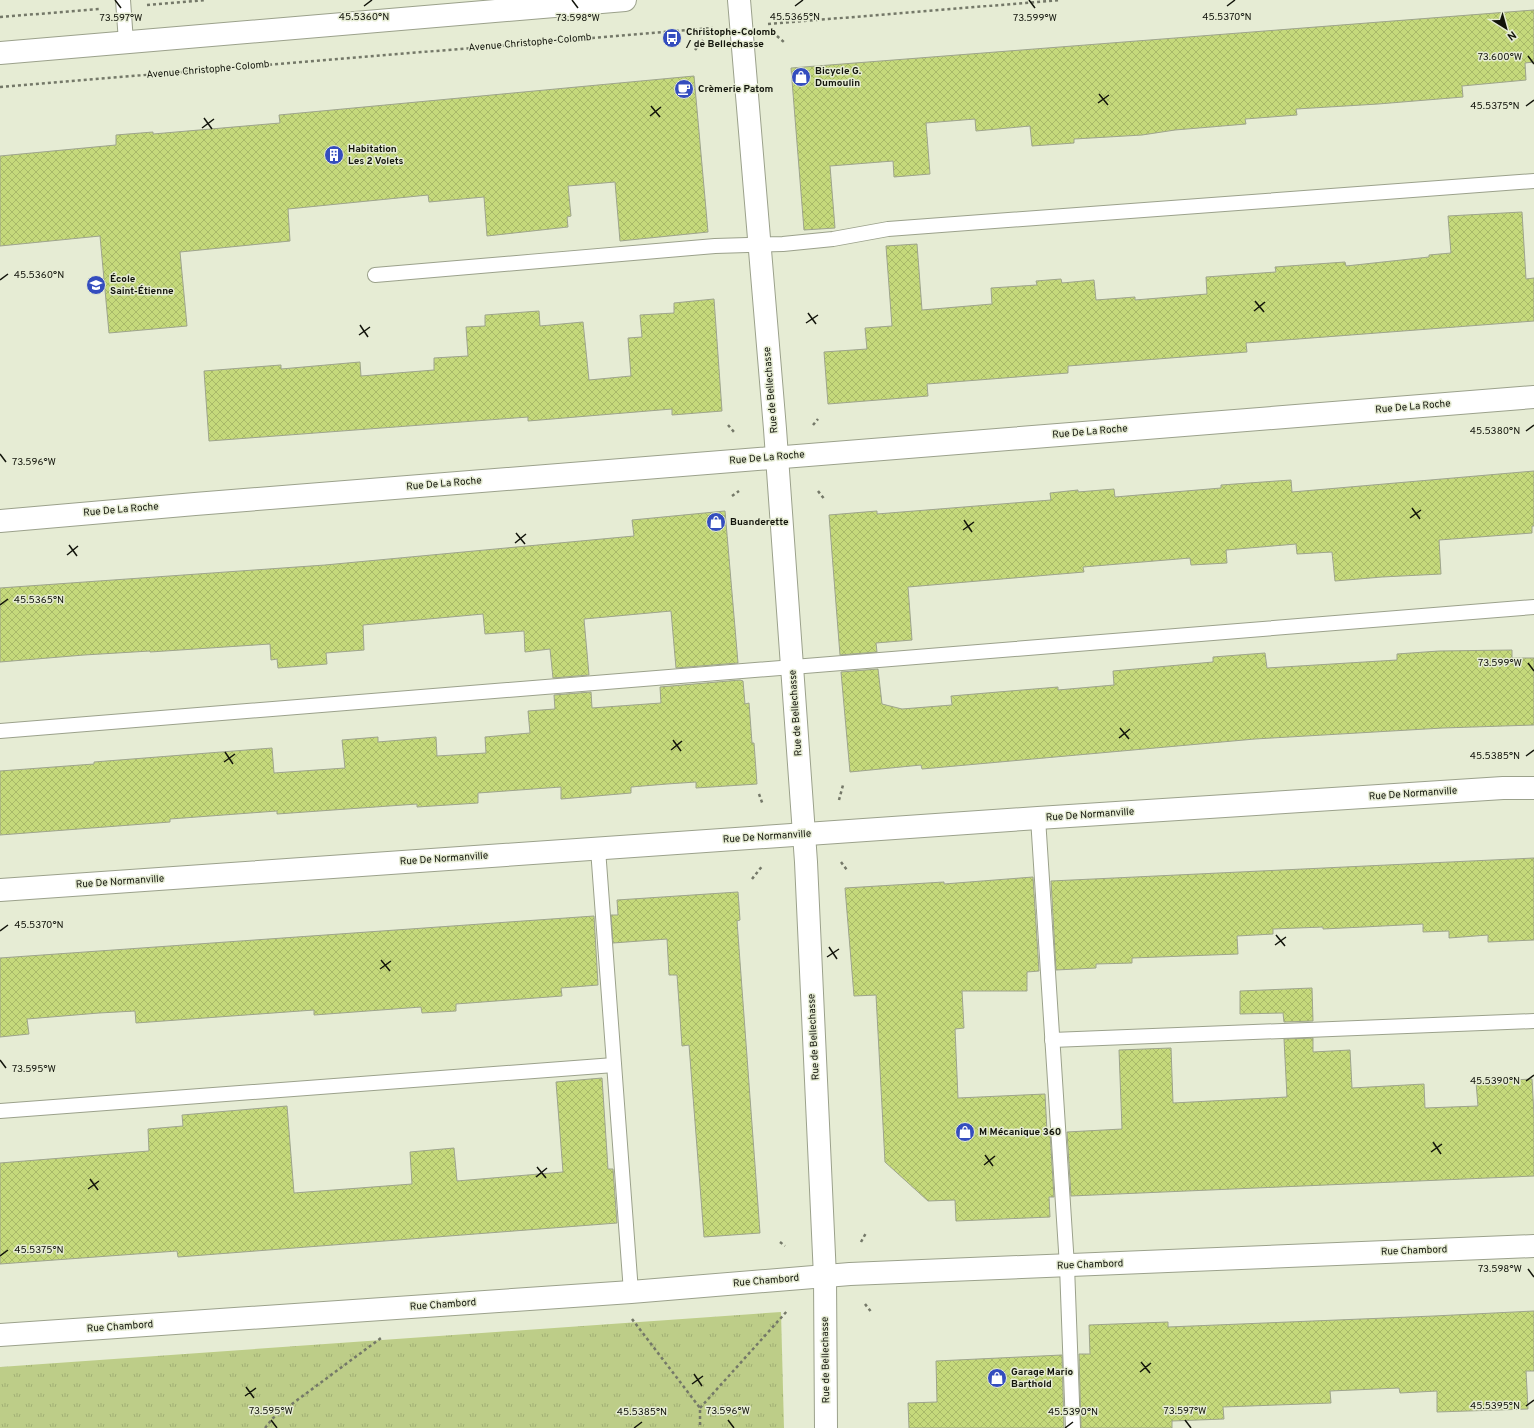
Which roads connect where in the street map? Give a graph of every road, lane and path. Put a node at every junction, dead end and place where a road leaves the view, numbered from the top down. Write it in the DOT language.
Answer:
graph roads {
  1 [pos="123,0"];
  2 [pos="626,0"];
  3 [pos="739,0"];
  4 [pos="1061,0"];
  5 [pos="741,26"];
  6 [pos="777,36"];
  7 [pos="703,40"];
  8 [pos="126,42"];
  9 [pos="785,43"];
  10 [pos="696,50"];
  11 [pos="0,53"];
  12 [pos="0,87"];
  13 [pos="1534,181"];
  14 [pos="759,245"];
  15 [pos="375,275"];
  16 [pos="1534,397"];
  17 [pos="818,419"];
  18 [pos="728,425"];
  19 [pos="813,425"];
  20 [pos="735,433"];
  21 [pos="777,457"];
  22 [pos="739,491"];
  23 [pos="818,491"];
  24 [pos="732,496"];
  25 [pos="825,500"];
  26 [pos="0,521"];
  27 [pos="1534,607"];
  28 [pos="793,666"];
  29 [pos="0,731"];
  30 [pos="843,785"];
  31 [pos="1534,788"];
  32 [pos="759,794"];
  33 [pos="839,800"];
  34 [pos="763,805"];
  35 [pos="1038,818"];
  36 [pos="804,834"];
  37 [pos="598,849"];
  38 [pos="841,862"];
  39 [pos="764,863"];
  40 [pos="847,870"];
  41 [pos="752,879"];
  42 [pos="0,890"];
  43 [pos="1534,1021"];
  44 [pos="1052,1040"];
  45 [pos="614,1065"];
  46 [pos="0,1111"];
  47 [pos="866,1233"];
  48 [pos="780,1242"];
  49 [pos="861,1242"];
  50 [pos="785,1246"];
  51 [pos="1534,1246"];
  52 [pos="1067,1266"];
  53 [pos="825,1277"];
  54 [pos="631,1292"];
  55 [pos="865,1304"];
  56 [pos="788,1310"];
  57 [pos="872,1313"];
  58 [pos="631,1318"];
  59 [pos="0,1335"];
  60 [pos="383,1336"];
  61 [pos="700,1408"];
  62 [pos="265,1428"];
  63 [pos="700,1428"];
  64 [pos="826,1428"];
  65 [pos="1073,1428"];
  1 -- 8 [label="lane"];
  2 -- 8 [label="street"];
  3 -- 5 [label="street, Rue de Bellechasse"];
  4 -- 5 [label="path, Avenue Christophe-Colomb"];
  5 -- 12 [label="path, Avenue Christophe-Colomb"];
  5 -- 14 [label="street, Rue de Bellechasse"];
  6 -- 9 [label="path"];
  7 -- 10 [label="path"];
  8 -- 11 [label="street"];
  13 -- 14 [label="lane"];
  14 -- 15 [label="lane"];
  14 -- 21 [label="street, Rue de Bellechasse"];
  16 -- 21 [label="street, Rue De La Roche"];
  17 -- 19 [label="path"];
  18 -- 20 [label="path"];
  21 -- 26 [label="street, Rue De La Roche"];
  21 -- 28 [label="street, Rue de Bellechasse"];
  22 -- 24 [label="path"];
  23 -- 25 [label="path"];
  27 -- 28 [label="lane"];
  28 -- 29 [label="lane"];
  28 -- 36 [label="street, Rue de Bellechasse"];
  30 -- 33 [label="path"];
  31 -- 35 [label="street, Rue De Normanville"];
  32 -- 34 [label="path"];
  35 -- 36 [label="street, Rue De Normanville"];
  35 -- 44 [label="lane"];
  36 -- 37 [label="street, Rue De Normanville"];
  36 -- 53 [label="street, Rue de Bellechasse"];
  37 -- 42 [label="street, Rue De Normanville"];
  37 -- 45 [label="lane"];
  38 -- 40 [label="path"];
  39 -- 41 [label="path"];
  43 -- 44 [label="lane"];
  44 -- 52 [label="lane"];
  45 -- 46 [label="lane"];
  45 -- 54 [label="lane"];
  47 -- 49 [label="path"];
  48 -- 50 [label="path"];
  51 -- 52 [label="street, Rue Chambord"];
  52 -- 53 [label="street, Rue Chambord"];
  52 -- 65 [label="lane"];
  53 -- 54 [label="street, Rue Chambord"];
  53 -- 64 [label="street, Rue de Bellechasse"];
  54 -- 59 [label="street, Rue Chambord"];
  55 -- 57 [label="path"];
  56 -- 61 [label="path"];
  58 -- 61 [label="path"];
  60 -- 62 [label="path"];
  61 -- 63 [label="path"];
}
